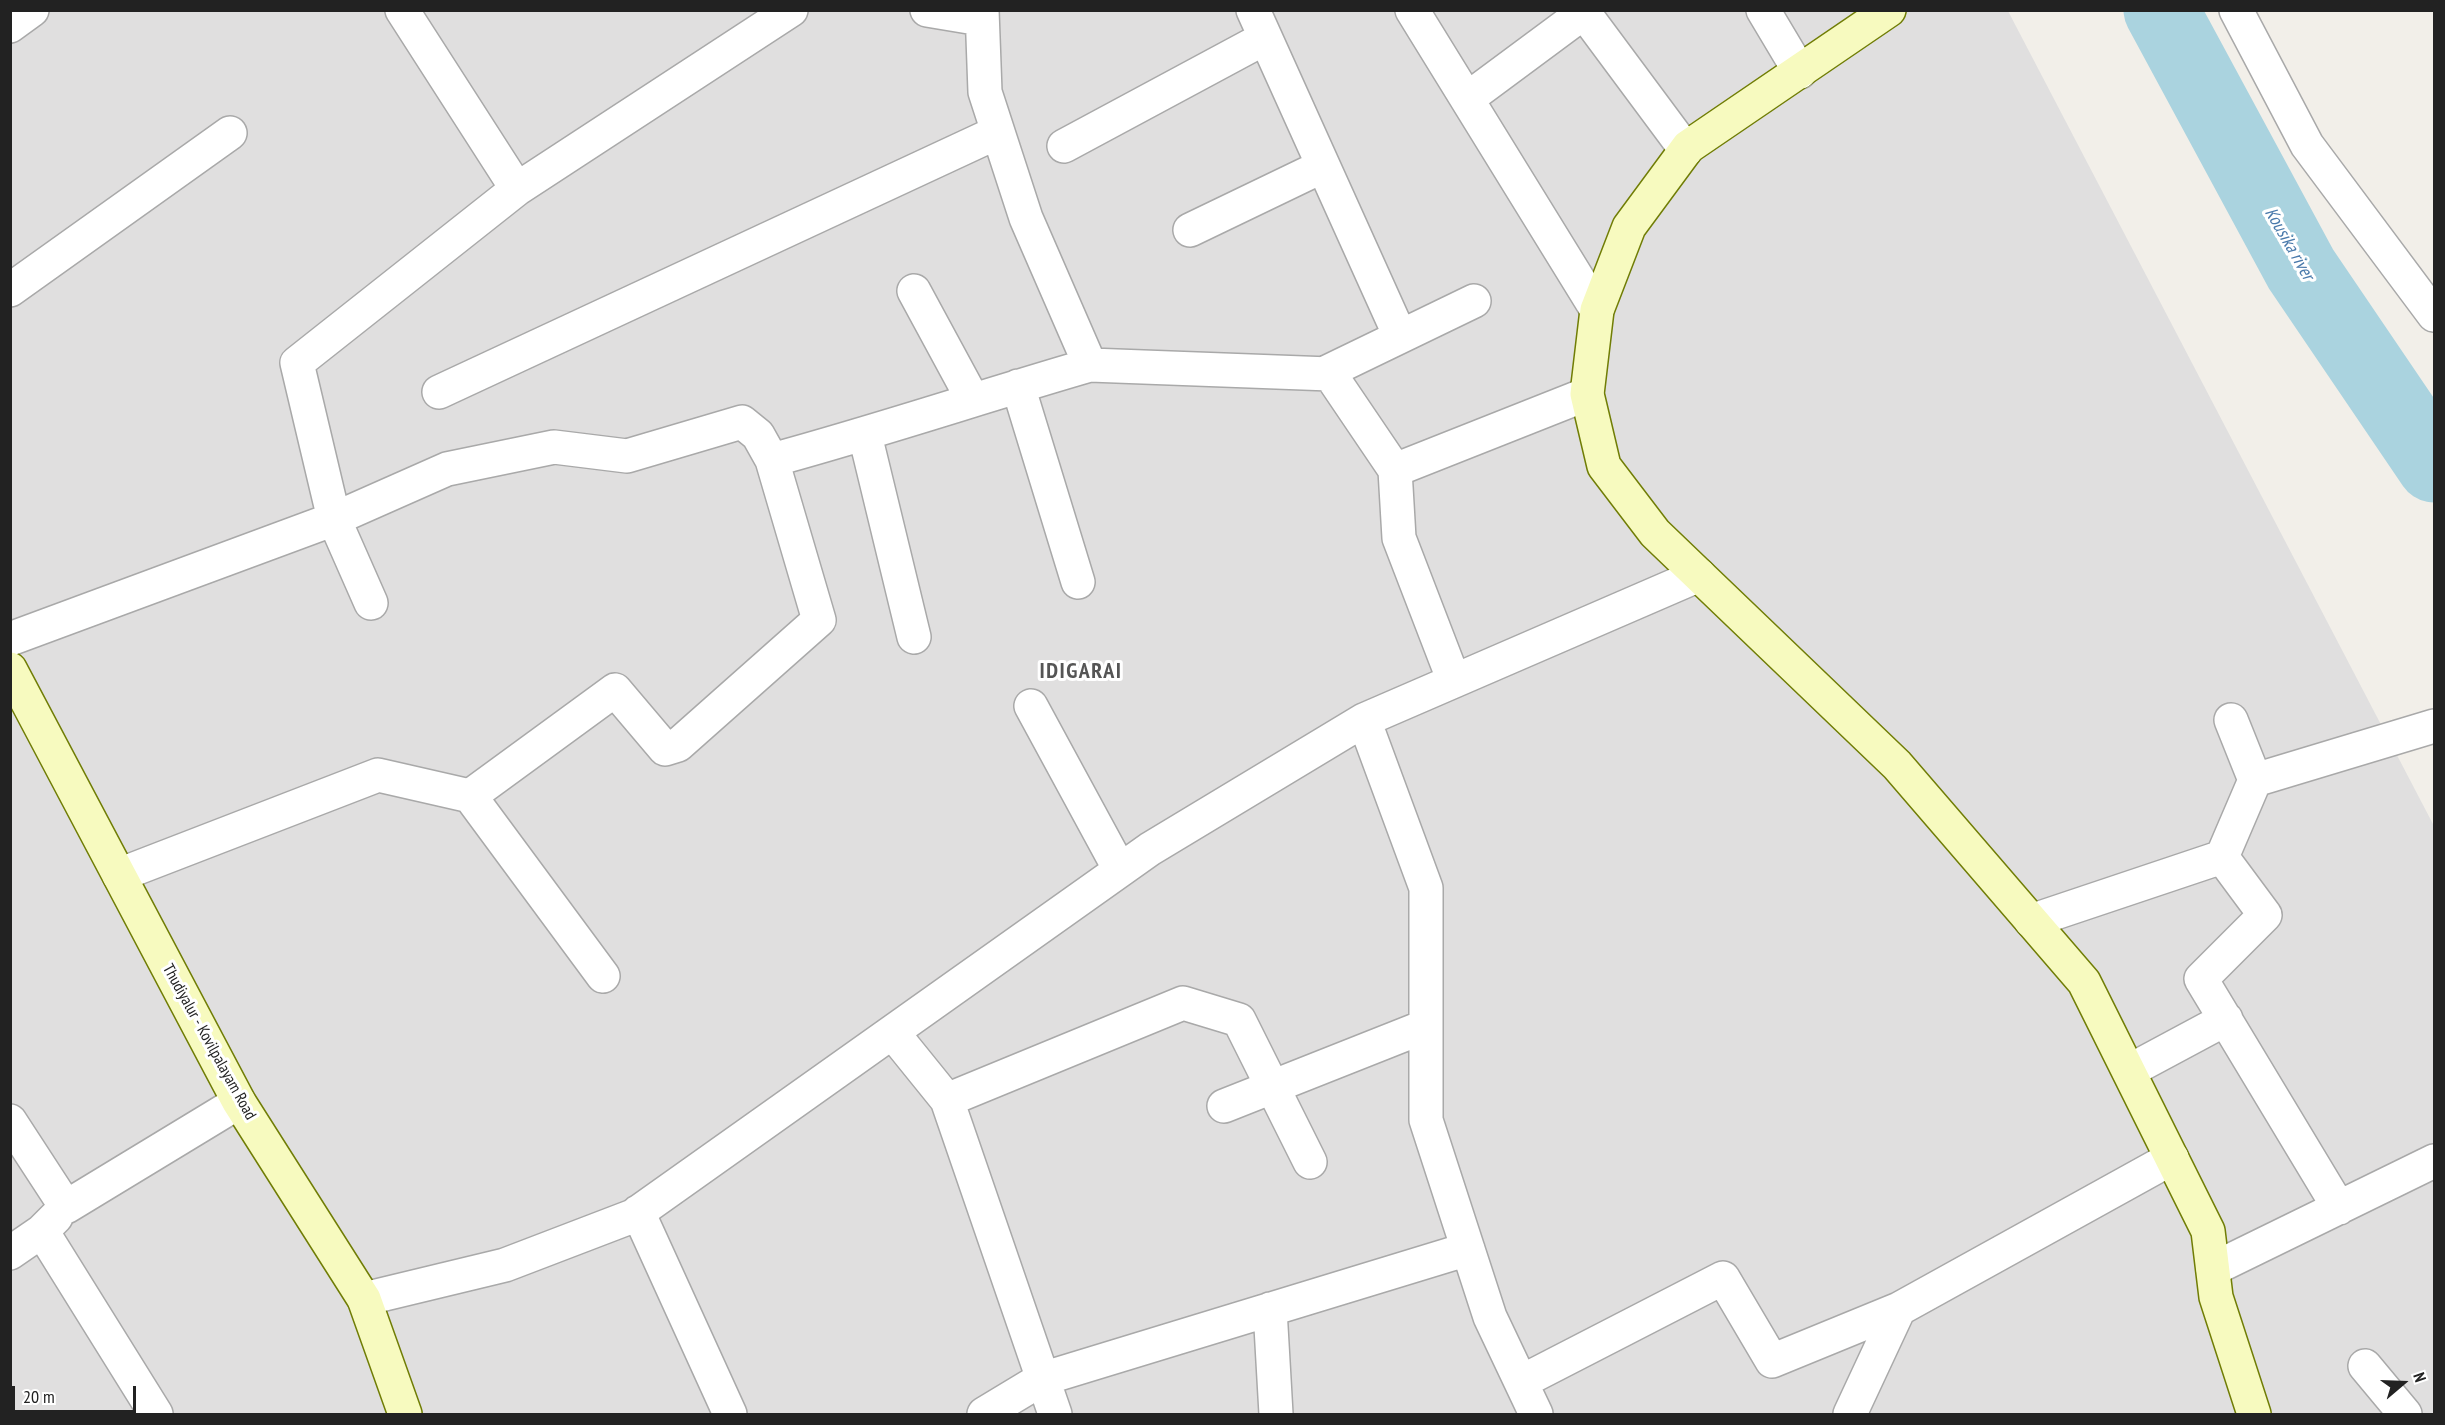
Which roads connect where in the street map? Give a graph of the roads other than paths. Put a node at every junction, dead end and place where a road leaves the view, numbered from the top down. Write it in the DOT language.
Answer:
graph roads {
  1 [pos="32,10"];
  2 [pos="402,10"];
  3 [pos="791,10"];
  4 [pos="927,10"];
  5 [pos="1412,10"];
  6 [pos="1763,10"];
  7 [pos="1889,10"];
  8 [pos="2236,10"];
  9 [pos="1582,12"];
  10 [pos="981,15"];
  11 [pos="1259,24"];
  12 [pos="10,26"];
  13 [pos="1800,72"];
  14 [pos="1467,99"];
  15 [pos="998,132"];
  16 [pos="230,133"];
  17 [pos="1064,146"];
  18 [pos="1686,150"];
  19 [pos="1323,166"];
  20 [pos="518,189"];
  21 [pos="1190,230"];
  22 [pos="10,290"];
  23 [pos="914,291"];
  24 [pos="1474,301"];
  25 [pos="1597,310"];
  26 [pos="2434,315"];
  27 [pos="1400,336"];
  28 [pos="1090,365"];
  29 [pos="1323,374"];
  30 [pos="1018,386"];
  31 [pos="438,392"];
  32 [pos="1587,394"];
  33 [pos="972,400"];
  34 [pos="865,435"];
  35 [pos="772,460"];
  36 [pos="1395,471"];
  37 [pos="334,519"];
  38 [pos="1699,575"];
  39 [pos="1078,582"];
  40 [pos="372,603"];
  41 [pos="914,637"];
  42 [pos="10,639"];
  43 [pos="11,672"];
  44 [pos="1454,681"];
  45 [pos="1031,706"];
  46 [pos="1364,720"];
  47 [pos="2231,720"];
  48 [pos="2434,726"];
  49 [pos="2255,780"];
  50 [pos="470,796"];
  51 [pos="2222,857"];
  52 [pos="1120,870"];
  53 [pos="119,875"];
  54 [pos="2031,921"];
  55 [pos="603,976"];
  56 [pos="2226,1019"];
  57 [pos="1426,1026"];
  58 [pos="892,1032"];
  59 [pos="2129,1071"];
  60 [pos="1272,1086"];
  61 [pos="946,1100"];
  62 [pos="239,1102"];
  63 [pos="1224,1106"];
  64 [pos="10,1121"];
  65 [pos="2172,1158"];
  66 [pos="2434,1161"];
  67 [pos="1310,1162"];
  68 [pos="66,1207"];
  69 [pos="2339,1208"];
  70 [pos="638,1212"];
  71 [pos="42,1231"];
  72 [pos="1468,1249"];
  73 [pos="10,1253"];
  74 [pos="2213,1269"];
  75 [pos="364,1299"];
  76 [pos="1270,1309"];
  77 [pos="1899,1309"];
  78 [pos="2365,1366"];
  79 [pos="1042,1379"];
  80 [pos="1521,1382"];
  81 [pos="156,1414"];
  82 [pos="405,1414"];
  83 [pos="730,1414"];
  84 [pos="984,1414"];
  85 [pos="1055,1414"];
  86 [pos="1276,1414"];
  87 [pos="1536,1414"];
  88 [pos="1850,1414"];
  89 [pos="2254,1414"];
  90 [pos="2405,1414"];
  1 -- 12 [label="street"];
  2 -- 20 [label="street"];
  3 -- 20 [label="street"];
  4 -- 10 [label="street"];
  5 -- 14 [label="street"];
  6 -- 13 [label="street"];
  7 -- 13 [label="street"];
  8 -- 26 [label="street"];
  9 -- 14 [label="street"];
  9 -- 18 [label="street"];
  10 -- 15 [label="street"];
  11 -- 17 [label="street"];
  11 -- 19 [label="street"];
  13 -- 18 [label="street"];
  14 -- 25 [label="street"];
  15 -- 28 [label="street"];
  15 -- 31 [label="street"];
  16 -- 22 [label="street"];
  18 -- 25 [label="street"];
  19 -- 21 [label="street"];
  19 -- 27 [label="street"];
  20 -- 37 [label="street"];
  23 -- 33 [label="street"];
  24 -- 27 [label="street"];
  25 -- 32 [label="street"];
  27 -- 29 [label="street"];
  28 -- 29 [label="street"];
  28 -- 30 [label="street"];
  29 -- 36 [label="street"];
  30 -- 33 [label="street"];
  30 -- 39 [label="street"];
  32 -- 36 [label="street"];
  32 -- 38 [label="street"];
  33 -- 34 [label="street"];
  34 -- 35 [label="street"];
  34 -- 41 [label="street"];
  35 -- 37 [label="street"];
  35 -- 50 [label="street"];
  36 -- 44 [label="street"];
  37 -- 40 [label="street"];
  37 -- 42 [label="street"];
  38 -- 44 [label="street"];
  38 -- 54 [label="street"];
  43 -- 53 [label="street, Thudiyalur - Kovilpalayam Road"];
  44 -- 46 [label="street"];
  45 -- 52 [label="street"];
  46 -- 52 [label="street"];
  46 -- 57 [label="street"];
  47 -- 49 [label="street"];
  48 -- 49 [label="street"];
  49 -- 51 [label="street"];
  50 -- 53 [label="street"];
  50 -- 55 [label="street"];
  51 -- 54 [label="street"];
  51 -- 56 [label="street"];
  52 -- 58 [label="street"];
  53 -- 62 [label="street, Thudiyalur - Kovilpalayam Road"];
  54 -- 59 [label="street"];
  56 -- 59 [label="street"];
  56 -- 69 [label="street"];
  57 -- 60 [label="street"];
  57 -- 72 [label="street"];
  58 -- 61 [label="street"];
  58 -- 70 [label="street"];
  59 -- 65 [label="street"];
  60 -- 61 [label="street"];
  60 -- 63 [label="street"];
  60 -- 67 [label="street"];
  61 -- 79 [label="street"];
  62 -- 68 [label="street"];
  62 -- 75 [label="street, Thudiyalur - Kovilpalayam Road"];
  64 -- 68 [label="street"];
  65 -- 74 [label="street"];
  65 -- 77 [label="street"];
  66 -- 69 [label="street"];
  68 -- 71 [label="street"];
  69 -- 74 [label="street"];
  70 -- 75 [label="street"];
  70 -- 83 [label="street"];
  71 -- 73 [label="street"];
  71 -- 81 [label="street"];
  72 -- 76 [label="street"];
  72 -- 80 [label="street"];
  74 -- 89 [label="street"];
  75 -- 82 [label="street, Thudiyalur - Kovilpalayam Road"];
  76 -- 79 [label="street"];
  76 -- 86 [label="street"];
  77 -- 80 [label="street"];
  77 -- 88 [label="street"];
  78 -- 90 [label="street"];
  79 -- 84 [label="street"];
  79 -- 85 [label="street"];
  80 -- 87 [label="street"];
}
